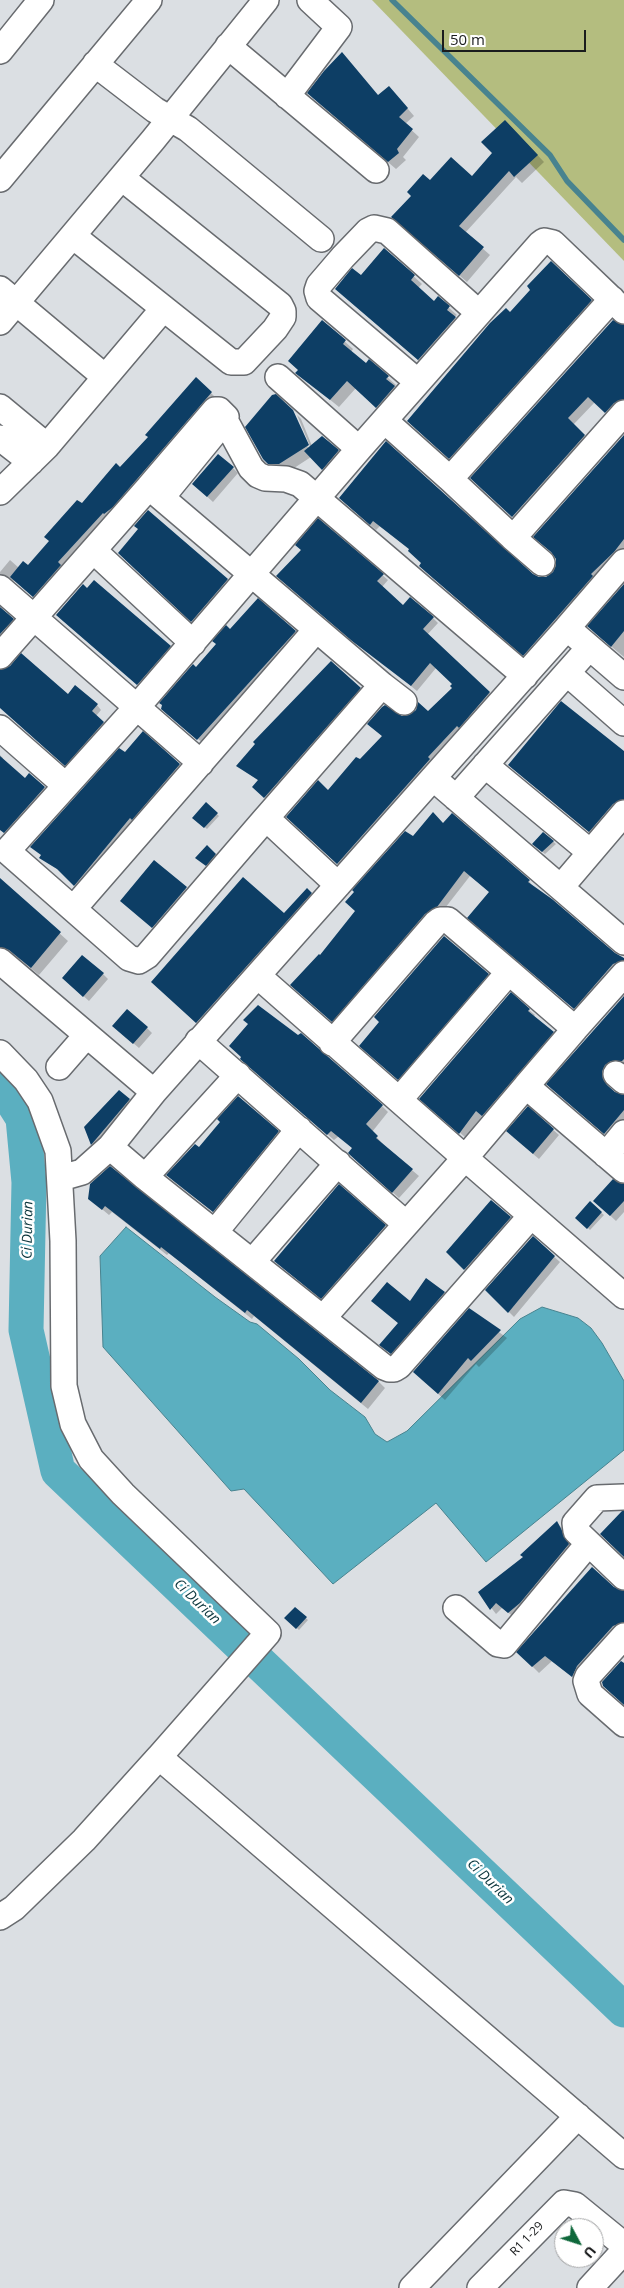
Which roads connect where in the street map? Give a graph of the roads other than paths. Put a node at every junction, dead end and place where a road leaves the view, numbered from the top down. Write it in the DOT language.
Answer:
graph roads {
  1 [pos="41,0"];
  2 [pos="149,0"];
  3 [pos="266,0"];
  4 [pos="310,0"];
  5 [pos="228,46"];
  6 [pos="0,51"];
  7 [pos="96,64"];
  8 [pos="287,96"];
  9 [pos="171,118"];
  10 [pos="3,170"];
  11 [pos="376,170"];
  12 [pos="122,178"];
  13 [pos="73,236"];
  14 [pos="321,239"];
  15 [pos="8,296"];
  16 [pos="618,305"];
  17 [pos="163,309"];
  18 [pos="479,314"];
  19 [pos="0,322"];
  20 [pos="106,376"];
  21 [pos="278,377"];
  22 [pos="418,382"];
  23 [pos="0,407"];
  24 [pos="624,413"];
  25 [pos="386,421"];
  26 [pos="0,438"];
  27 [pos="359,450"];
  28 [pos="39,454"];
  29 [pos="450,480"];
  30 [pos="0,492"];
  31 [pos="156,492"];
  32 [pos="318,498"];
  33 [pos="513,538"];
  34 [pos="94,551"];
  35 [pos="624,562"];
  36 [pos="542,563"];
  37 [pos="252,574"];
  38 [pos="0,588"];
  39 [pos="34,618"];
  40 [pos="567,628"];
  41 [pos="316,630"];
  42 [pos="193,643"];
  43 [pos="590,648"];
  44 [pos="0,656"];
  45 [pos="567,673"];
  46 [pos="525,676"];
  47 [pos="624,677"];
  48 [pos="382,685"];
  49 [pos="404,702"];
  50 [pos="137,707"];
  51 [pos="624,723"];
  52 [pos="0,728"];
  53 [pos="201,763"];
  54 [pos="485,765"];
  55 [pos="433,778"];
  56 [pos="66,785"];
  57 [pos="456,798"];
  58 [pos="624,813"];
  59 [pos="266,818"];
  60 [pos="2,852"];
  61 [pos="590,852"];
  62 [pos="338,885"];
  63 [pos="560,887"];
  64 [pos="74,908"];
  65 [pos="624,942"];
  66 [pos="0,961"];
  67 [pos="509,972"];
  68 [pos="624,974"];
  69 [pos="258,976"];
  70 [pos="575,1029"];
  71 [pos="86,1036"];
  72 [pos="198,1041"];
  73 [pos="332,1043"];
  74 [pos="0,1053"];
  75 [pos="60,1067"];
  76 [pos="238,1075"];
  77 [pos="526,1086"];
  78 [pos="154,1092"];
  79 [pos="399,1100"];
  80 [pos="299,1129"];
  81 [pos="624,1133"];
  82 [pos="110,1147"];
  83 [pos="465,1158"];
  84 [pos="615,1162"];
  85 [pos="338,1163"];
  86 [pos="145,1177"];
  87 [pos="61,1178"];
  88 [pos="531,1216"];
  89 [pos="406,1224"];
  90 [pos="215,1232"];
  91 [pos="253,1261"];
  92 [pos="624,1296"];
  93 [pos="323,1318"];
  94 [pos="624,1497"];
  95 [pos="588,1544"];
  96 [pos="624,1577"];
  97 [pos="456,1608"];
  98 [pos="624,1636"];
  99 [pos="624,1724"];
  100 [pos="158,1757"];
  101 [pos="0,1917"];
  102 [pos="578,2116"];
  103 [pos="624,2156"];
  104 [pos="624,2245"];
  105 [pos="624,2251"];
  106 [pos="412,2288"];
  107 [pos="480,2288"];
  108 [pos="590,2288"];
  1 -- 6 [label="street"];
  2 -- 7 [label="street"];
  3 -- 5 [label="street"];
  4 -- 8 [label="street"];
  5 -- 8 [label="street"];
  5 -- 9 [label="street"];
  7 -- 9 [label="street"];
  7 -- 10 [label="street"];
  8 -- 11 [label="street"];
  9 -- 12 [label="street"];
  9 -- 14 [label="street"];
  12 -- 13 [label="street"];
  12 -- 17 [label="street"];
  13 -- 15 [label="street"];
  13 -- 17 [label="street"];
  15 -- 19 [label="street"];
  15 -- 20 [label="street"];
  16 -- 18 [label="street"];
  16 -- 29 [label="street"];
  17 -- 20 [label="street"];
  18 -- 22 [label="street"];
  18 -- 22 [label="street"];
  20 -- 28 [label="street"];
  21 -- 27 [label="street"];
  22 -- 25 [label="street"];
  23 -- 28 [label="street"];
  24 -- 33 [label="street"];
  25 -- 27 [label="street"];
  25 -- 29 [label="street"];
  26 -- 28 [label="street"];
  27 -- 32 [label="street"];
  28 -- 30 [label="street"];
  29 -- 33 [label="street"];
  31 -- 32 [label="street"];
  31 -- 34 [label="street"];
  31 -- 37 [label="street"];
  32 -- 37 [label="street"];
  32 -- 46 [label="street"];
  33 -- 36 [label="street"];
  34 -- 39 [label="street"];
  34 -- 42 [label="street"];
  35 -- 40 [label="street"];
  37 -- 41 [label="street"];
  37 -- 42 [label="street"];
  38 -- 39 [label="street"];
  39 -- 44 [label="street"];
  39 -- 50 [label="street"];
  40 -- 43 [label="street"];
  40 -- 46 [label="street"];
  41 -- 48 [label="street"];
  41 -- 53 [label="street"];
  42 -- 50 [label="street"];
  43 -- 45 [label="street"];
  43 -- 47 [label="street"];
  45 -- 51 [label="street"];
  45 -- 54 [label="street"];
  46 -- 55 [label="street"];
  48 -- 49 [label="street"];
  48 -- 59 [label="street"];
  50 -- 53 [label="street"];
  50 -- 56 [label="street"];
  52 -- 56 [label="street"];
  53 -- 64 [label="street"];
  54 -- 57 [label="street"];
  54 -- 61 [label="street"];
  55 -- 57 [label="street"];
  55 -- 62 [label="street"];
  56 -- 60 [label="street"];
  57 -- 63 [label="street"];
  58 -- 61 [label="street"];
  59 -- 62 [label="street"];
  59 -- 64 [label="street"];
  60 -- 64 [label="street"];
  61 -- 63 [label="street"];
  62 -- 69 [label="street"];
  63 -- 65 [label="street"];
  66 -- 71 [label="street"];
  67 -- 70 [label="street"];
  67 -- 73 [label="street"];
  67 -- 79 [label="street"];
  68 -- 70 [label="street"];
  69 -- 72 [label="street"];
  69 -- 73 [label="street"];
  70 -- 77 [label="street"];
  71 -- 75 [label="street"];
  71 -- 78 [label="street"];
  72 -- 76 [label="street"];
  72 -- 78 [label="street"];
  73 -- 79 [label="street"];
  74 -- 87 [label="street"];
  76 -- 80 [label="street"];
  76 -- 86 [label="street"];
  77 -- 83 [label="street"];
  77 -- 84 [label="street"];
  78 -- 82 [label="street"];
  79 -- 83 [label="street"];
  80 -- 85 [label="street"];
  80 -- 90 [label="street"];
  81 -- 84 [label="street"];
  82 -- 86 [label="street"];
  82 -- 87 [label="street"];
  83 -- 88 [label="street"];
  83 -- 89 [label="street"];
  85 -- 89 [label="street"];
  85 -- 91 [label="street"];
  86 -- 90 [label="street"];
  87 -- 100 [label="street"];
  88 -- 92 [label="street"];
  88 -- 93 [label="street"];
  89 -- 93 [label="street"];
  90 -- 91 [label="street"];
  91 -- 93 [label="street"];
  94 -- 95 [label="street"];
  95 -- 96 [label="street"];
  95 -- 97 [label="street"];
  98 -- 99 [label="street"];
  100 -- 101 [label="street"];
  100 -- 102 [label="street"];
  102 -- 103 [label="street"];
  102 -- 106 [label="street"];
  104 -- 107 [label="street, R1 1-29"];
  105 -- 108 [label="street"];
}
